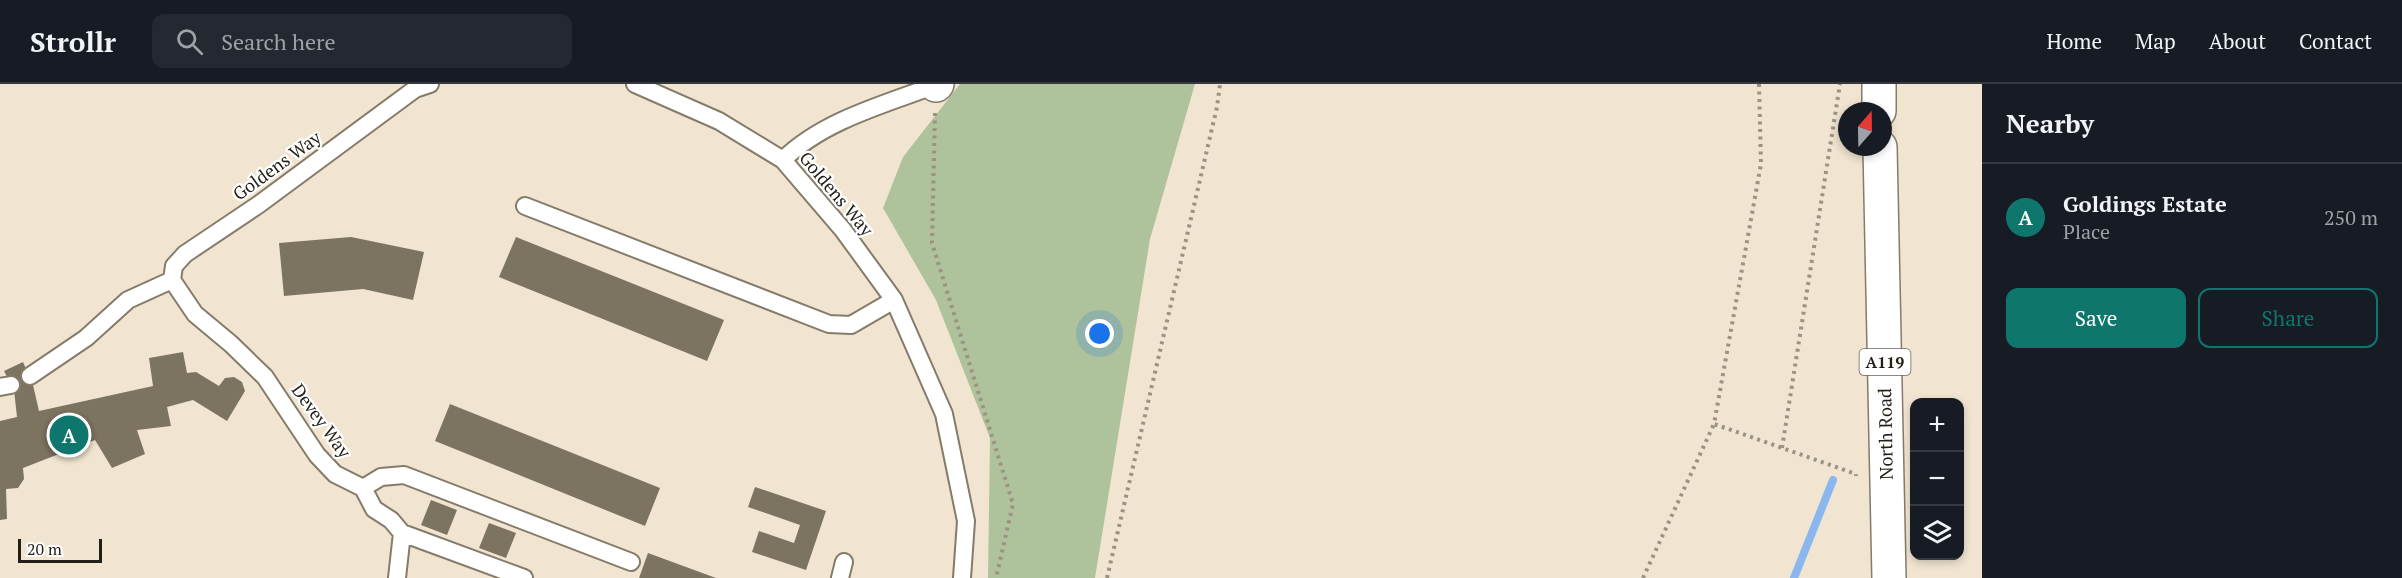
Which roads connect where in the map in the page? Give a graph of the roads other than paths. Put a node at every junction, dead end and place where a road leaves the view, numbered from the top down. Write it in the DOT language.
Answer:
graph roads {
  1 [pos="634,84"];
  2 [pos="1878,84"];
  3 [pos="936,85"];
  4 [pos="419,86"];
  5 [pos="1879,102"];
  6 [pos="1880,156"];
  7 [pos="783,160"];
  8 [pos="525,206"];
  9 [pos="176,287"];
  10 [pos="894,300"];
  11 [pos="30,376"];
  12 [pos="363,488"];
  13 [pos="402,533"];
  14 [pos="631,562"];
  15 [pos="397,578"];
  16 [pos="524,578"];
  17 [pos="962,578"];
  18 [pos="1889,578"];
  1 -- 7 [label="lane, Goldens Way"];
  2 -- 5 [label="main road"];
  3 -- 7 [label="lane"];
  4 -- 9 [label="lane, Goldens Way"];
  6 -- 18 [label="main road, North Road / A119"];
  7 -- 10 [label="lane, Goldens Way"];
  8 -- 10 [label="lane"];
  9 -- 11 [label="lane"];
  9 -- 12 [label="lane, Devey Way"];
  10 -- 17 [label="lane, Goldens Way"];
  12 -- 13 [label="lane"];
  12 -- 14 [label="lane"];
  13 -- 15 [label="lane"];
  13 -- 16 [label="lane"];
}
